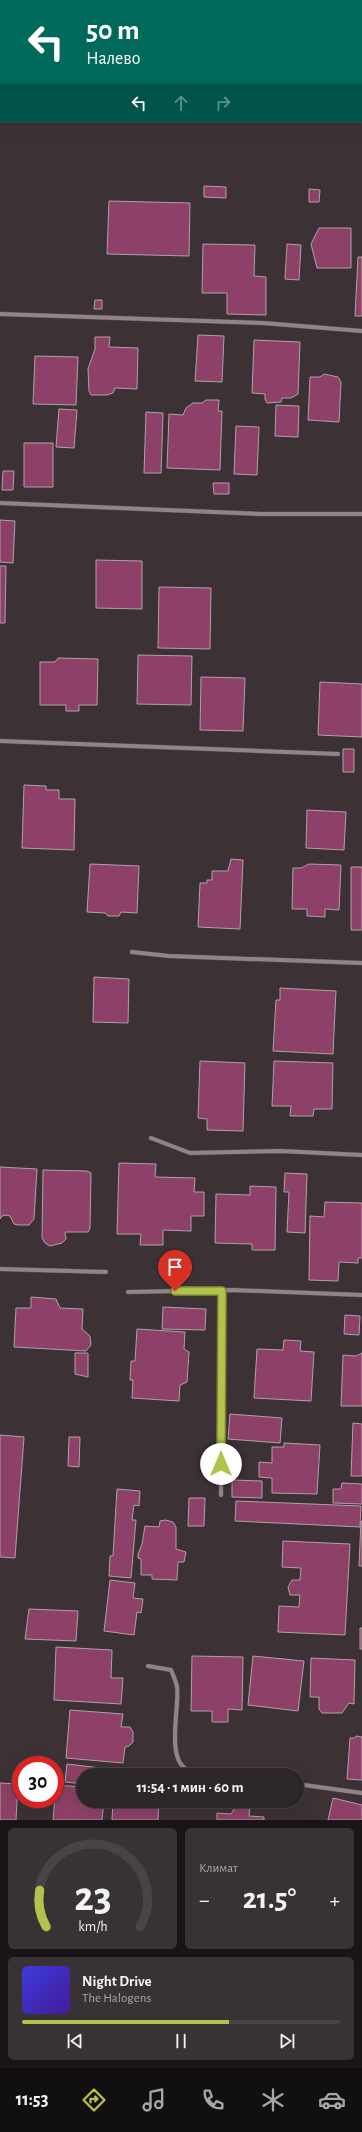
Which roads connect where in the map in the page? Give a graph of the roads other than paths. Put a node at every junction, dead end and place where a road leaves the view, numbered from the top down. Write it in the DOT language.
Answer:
graph roads {
  1 [pos="0,314"];
  2 [pos="362,331"];
  3 [pos="0,503"];
  4 [pos="362,514"];
  5 [pos="0,741"];
  6 [pos="338,754"];
  7 [pos="132,952"];
  8 [pos="362,964"];
  9 [pos="151,1138"];
  10 [pos="362,1154"];
  11 [pos="0,1269"];
  12 [pos="106,1272"];
  13 [pos="222,1291"];
  14 [pos="128,1292"];
  15 [pos="362,1295"];
  16 [pos="221,1495"];
  17 [pos="148,1666"];
  18 [pos="186,1768"];
  19 [pos="304,1785"];
  20 [pos="362,1793"];
  1 -- 2 [label="street"];
  3 -- 4 [label="street"];
  5 -- 6 [label="street"];
  7 -- 8 [label="street"];
  9 -- 10 [label="street"];
  11 -- 12 [label="street"];
  13 -- 14 [label="street"];
  13 -- 15 [label="street"];
  13 -- 16 [label="street"];
  17 -- 18 [label="street"];
  19 -- 20 [label="street"];
}
